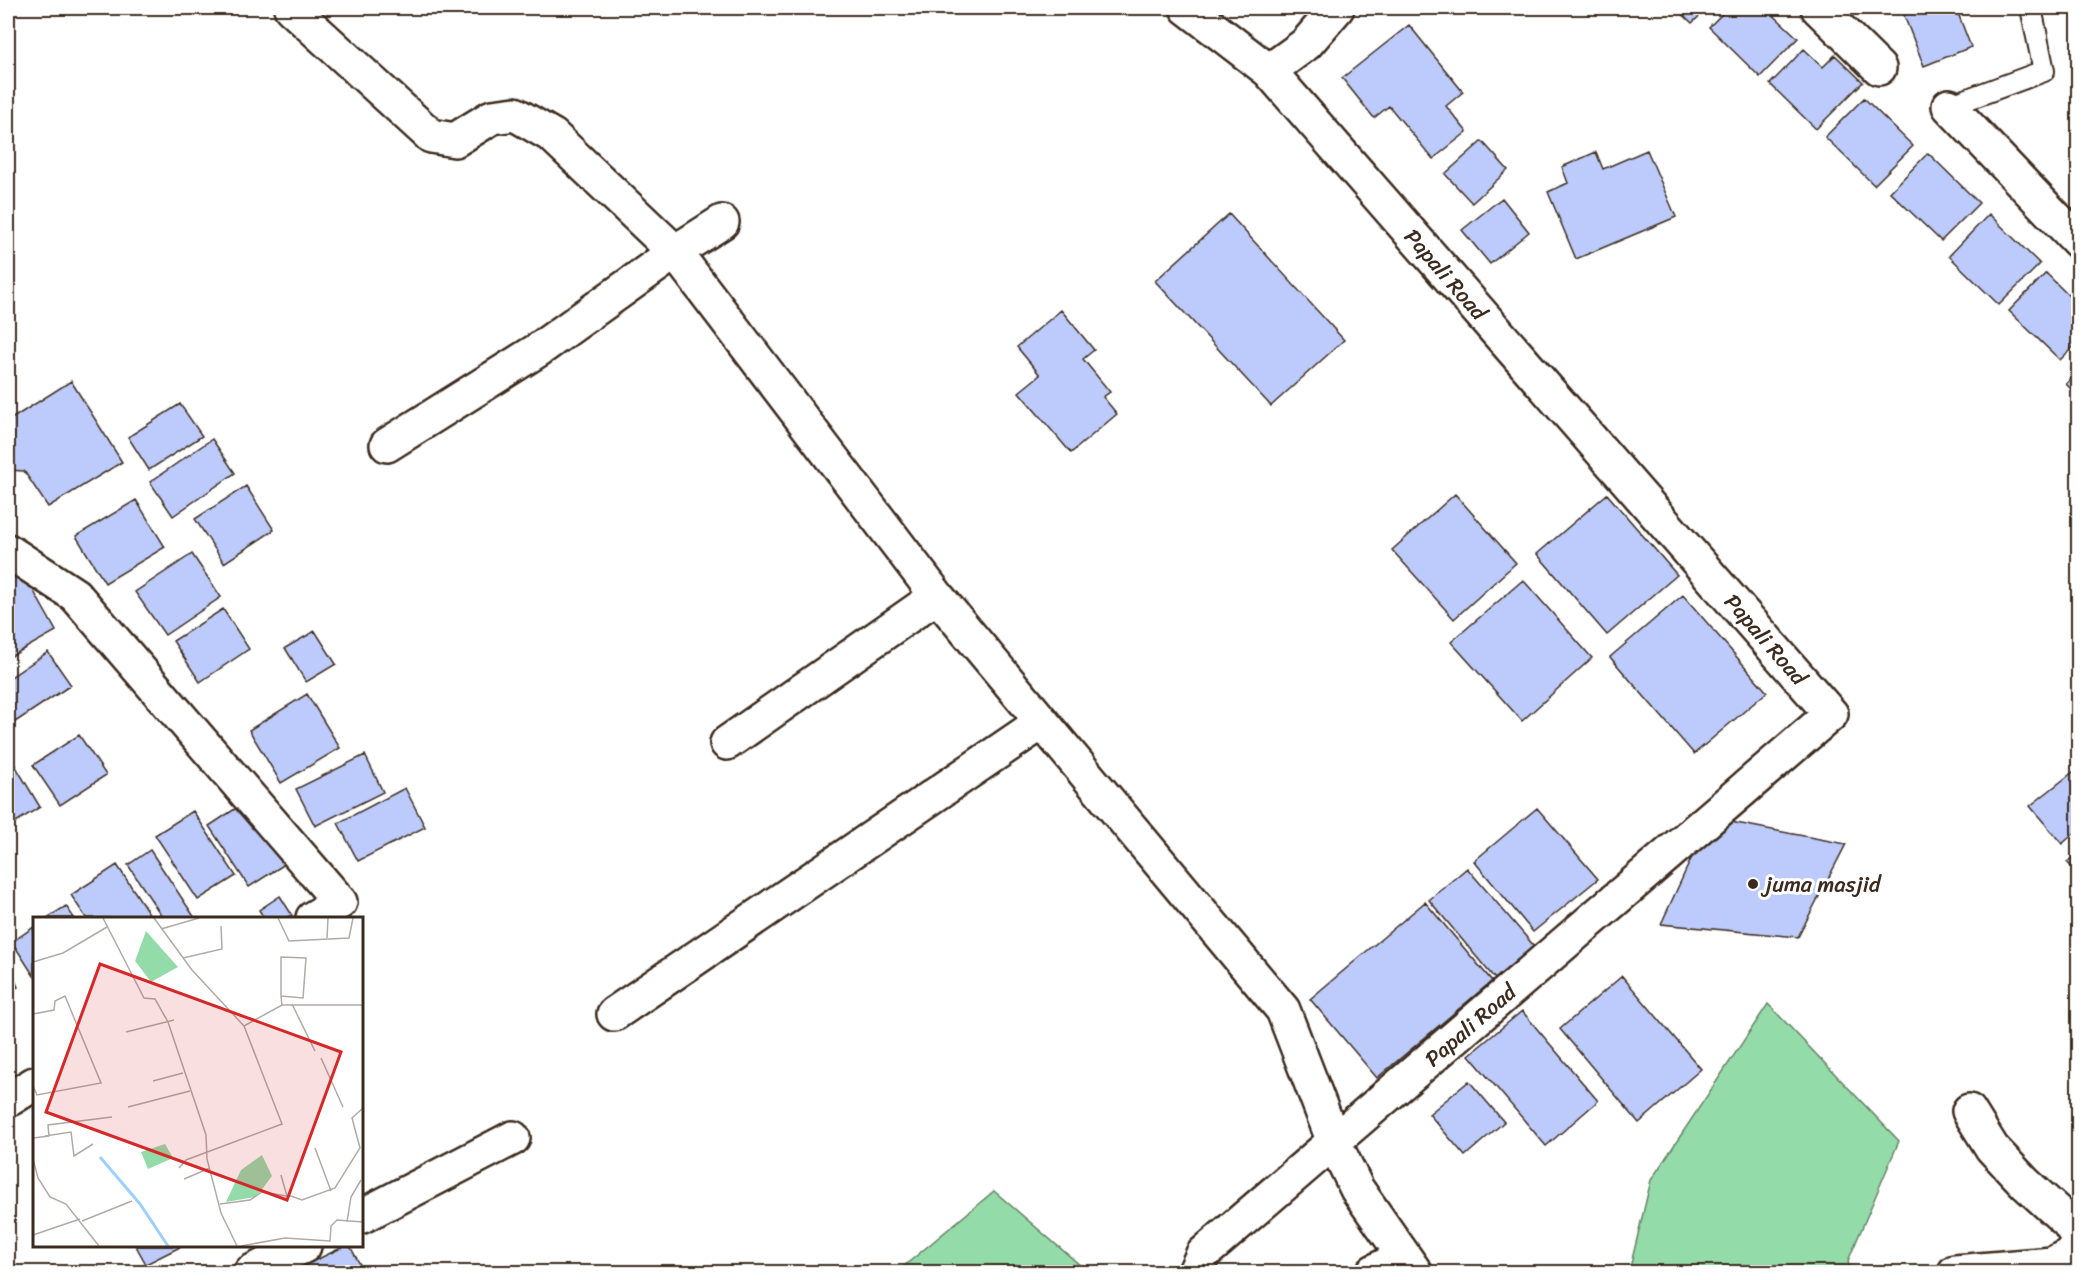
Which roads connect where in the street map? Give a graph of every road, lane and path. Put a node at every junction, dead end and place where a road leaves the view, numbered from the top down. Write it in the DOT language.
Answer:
graph roads {
  1 [pos="291,8"];
  2 [pos="1187,8"];
  3 [pos="1337,8"];
  4 [pos="1818,8"];
  5 [pos="2031,8"];
  6 [pos="1879,68"];
  7 [pos="1269,71"];
  8 [pos="1949,106"];
  9 [pos="722,222"];
  10 [pos="2079,241"];
  11 [pos="675,252"];
  12 [pos="387,445"];
  13 [pos="8,551"];
  14 [pos="937,597"];
  15 [pos="1042,722"];
  16 [pos="727,743"];
  17 [pos="315,917"];
  18 [pos="614,1014"];
  19 [pos="33,1085"];
  20 [pos="8,1100"];
  21 [pos="1969,1111"];
  22 [pos="513,1138"];
  23 [pos="1334,1142"];
  24 [pos="363,1215"];
  25 [pos="2078,1237"];
  26 [pos="300,1247"];
  27 [pos="1409,1264"];
  28 [pos="251,1272"];
  29 [pos="1195,1272"];
  30 [pos="1373,1272"];
  31 [pos="1955,1272"];
  1 -- 11 [label="street"];
  2 -- 7 [label="street"];
  3 -- 7 [label="street"];
  4 -- 6 [label="street"];
  5 -- 8 [label="lane"];
  7 -- 23 [label="street, Papali Road"];
  8 -- 10 [label="street"];
  9 -- 11 [label="street"];
  11 -- 12 [label="street"];
  11 -- 14 [label="street"];
  13 -- 17 [label="street"];
  14 -- 15 [label="street"];
  14 -- 16 [label="street"];
  15 -- 18 [label="street"];
  15 -- 23 [label="street"];
  19 -- 20 [label="street"];
  21 -- 25 [label="street"];
  22 -- 24 [label="street"];
  23 -- 27 [label="street"];
  23 -- 29 [label="street"];
  25 -- 31 [label="street"];
  26 -- 28 [label="street"];
  27 -- 30 [label="street"];
}
